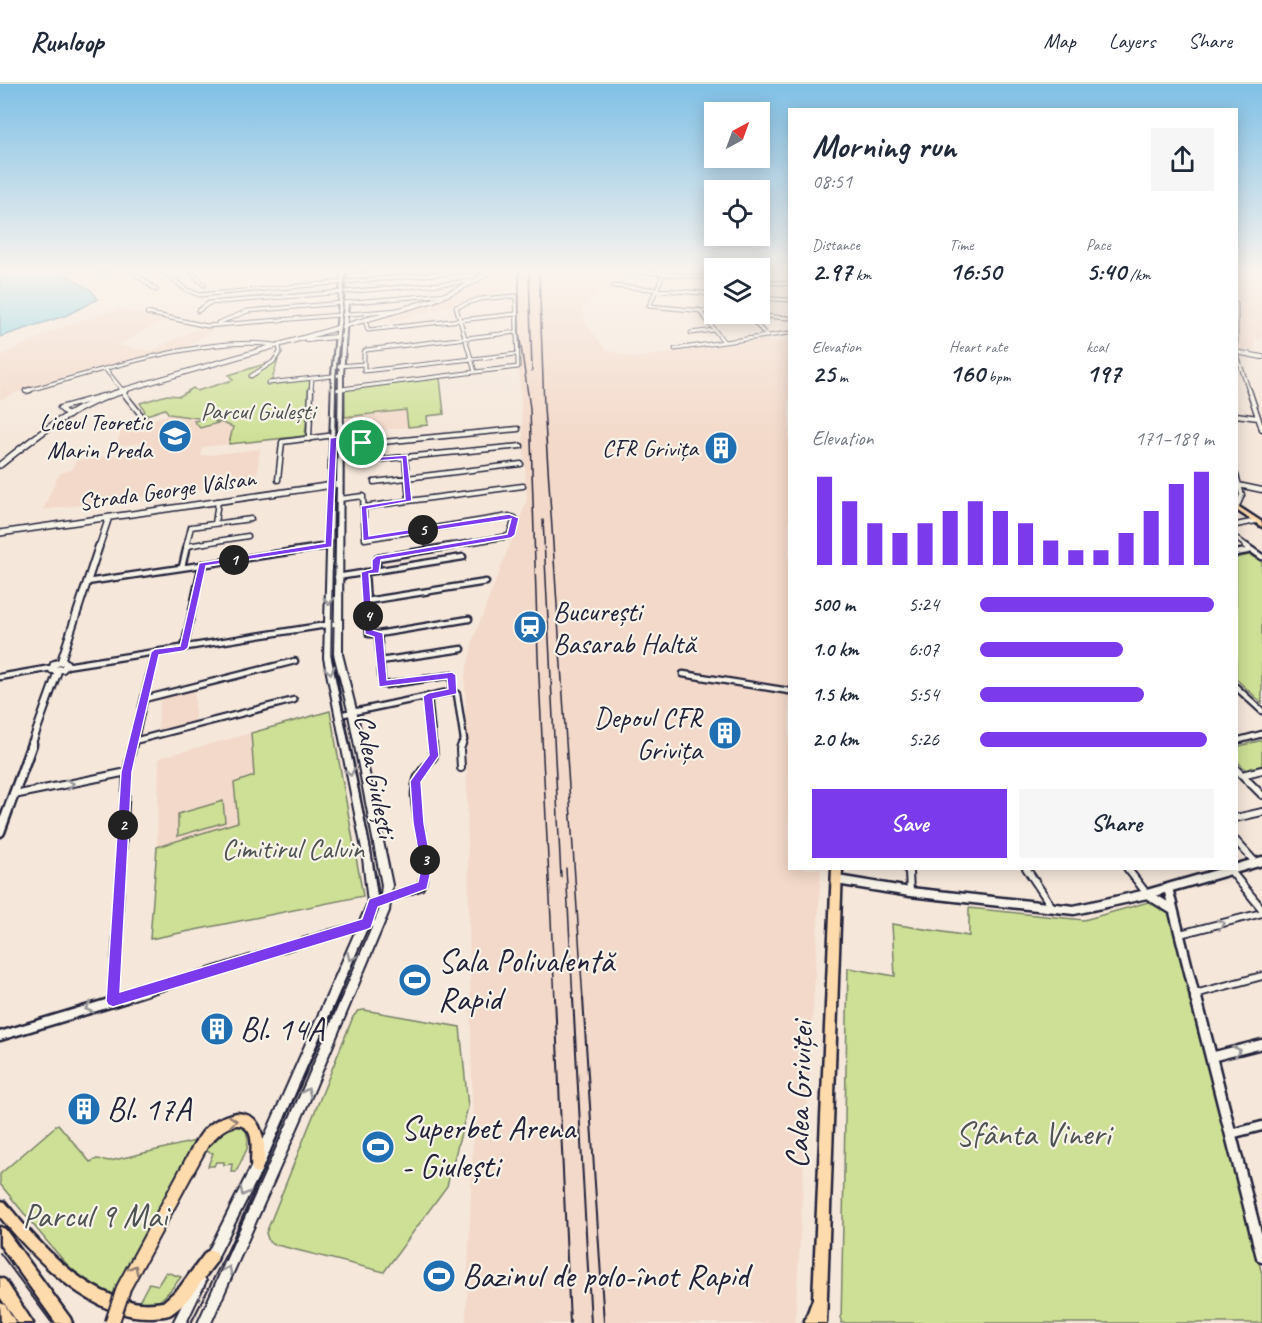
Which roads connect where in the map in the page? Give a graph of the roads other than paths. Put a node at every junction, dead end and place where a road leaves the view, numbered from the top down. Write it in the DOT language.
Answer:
graph roads {
  1 [pos="345,326"];
  2 [pos="339,327"];
  3 [pos="367,327"];
  4 [pos="397,327"];
  5 [pos="462,327"];
  6 [pos="517,327"];
  7 [pos="712,327"];
  8 [pos="759,327"];
  9 [pos="714,330"];
  10 [pos="517,333"];
  11 [pos="691,333"];
  12 [pos="788,333"];
  13 [pos="767,336"];
  14 [pos="341,337"];
  15 [pos="300,339"];
  16 [pos="465,339"];
  17 [pos="724,342"];
  18 [pos="278,346"];
  19 [pos="675,349"];
  20 [pos="1238,352"];
  21 [pos="517,354"];
  22 [pos="1262,357"];
  23 [pos="1238,358"];
  24 [pos="471,360"];
  25 [pos="364,364"];
  26 [pos="338,366"];
  27 [pos="106,370"];
  28 [pos="475,372"];
  29 [pos="338,375"];
  30 [pos="251,376"];
  31 [pos="312,378"];
  32 [pos="268,383"];
  33 [pos="337,390"];
  34 [pos="26,391"];
  35 [pos="122,391"];
  36 [pos="108,395"];
  37 [pos="1238,415"];
  38 [pos="67,416"];
  39 [pos="1258,418"];
  40 [pos="145,420"];
  41 [pos="518,429"];
  42 [pos="1262,429"];
  43 [pos="341,435"];
  44 [pos="334,436"];
  45 [pos="309,439"];
  46 [pos="362,444"];
  47 [pos="521,446"];
  48 [pos="405,457"];
  49 [pos="521,464"];
  50 [pos="0,465"];
  51 [pos="0,470"];
  52 [pos="407,478"];
  53 [pos="278,480"];
  54 [pos="374,482"];
  55 [pos="340,484"];
  56 [pos="1238,485"];
  57 [pos="332,486"];
  58 [pos="523,486"];
  59 [pos="1262,489"];
  60 [pos="340,499"];
  61 [pos="218,501"];
  62 [pos="408,501"];
  63 [pos="1238,502"];
  64 [pos="1238,505"];
  65 [pos="363,507"];
  66 [pos="109,517"];
  67 [pos="250,519"];
  68 [pos="1260,522"];
  69 [pos="215,524"];
  70 [pos="1238,525"];
  71 [pos="191,527"];
  72 [pos="1,534"];
  73 [pos="248,536"];
  74 [pos="1238,540"];
  75 [pos="339,543"];
  76 [pos="329,545"];
  77 [pos="187,546"];
  78 [pos="1252,550"];
  79 [pos="1238,554"];
  80 [pos="1262,557"];
  81 [pos="463,558"];
  82 [pos="202,564"];
  83 [pos="182,567"];
  84 [pos="376,571"];
  85 [pos="365,572"];
  86 [pos="338,577"];
  87 [pos="329,578"];
  88 [pos="87,582"];
  89 [pos="486,582"];
  90 [pos="367,601"];
  91 [pos="469,619"];
  92 [pos="339,623"];
  93 [pos="328,624"];
  94 [pos="378,633"];
  95 [pos="184,648"];
  96 [pos="462,649"];
  97 [pos="155,652"];
  98 [pos="295,661"];
  99 [pos="380,662"];
  100 [pos="64,663"];
  101 [pos="54,670"];
  102 [pos="683,674"];
  103 [pos="0,677"];
  104 [pos="1238,689"];
  105 [pos="453,691"];
  106 [pos="788,691"];
  107 [pos="428,696"];
  108 [pos="144,699"];
  109 [pos="294,700"];
  110 [pos="352,710"];
  111 [pos="1262,711"];
  112 [pos="339,715"];
  113 [pos="1262,734"];
  114 [pos="1238,740"];
  115 [pos="134,741"];
  116 [pos="460,768"];
  117 [pos="1238,771"];
  118 [pos="1262,771"];
  119 [pos="127,772"];
  120 [pos="1242,775"];
  121 [pos="14,795"];
  122 [pos="1262,795"];
  123 [pos="1262,812"];
  124 [pos="1238,818"];
  125 [pos="0,832"];
  126 [pos="1238,843"];
  127 [pos="1259,862"];
  128 [pos="1238,868"];
  129 [pos="908,870"];
  130 [pos="1027,870"];
  131 [pos="1129,870"];
  132 [pos="1230,870"];
  133 [pos="837,874"];
  134 [pos="1168,888"];
  135 [pos="910,892"];
  136 [pos="1147,894"];
  137 [pos="387,898"];
  138 [pos="374,903"];
  139 [pos="1053,908"];
  140 [pos="1173,910"];
  141 [pos="1262,911"];
  142 [pos="372,926"];
  143 [pos="1180,934"];
  144 [pos="1262,976"];
  145 [pos="1195,993"];
  146 [pos="113,1001"];
  147 [pos="0,1036"];
  148 [pos="1262,1044"];
  149 [pos="1211,1057"];
  150 [pos="1262,1126"];
  151 [pos="1231,1134"];
  152 [pos="257,1167"];
  153 [pos="0,1207"];
  154 [pos="0,1234"];
  155 [pos="1262,1254"];
  156 [pos="211,1257"];
  157 [pos="0,1285"];
  158 [pos="820,1292"];
  159 [pos="0,1310"];
  160 [pos="25,1321"];
  161 [pos="9,1323"];
  162 [pos="65,1323"];
  163 [pos="121,1323"];
  164 [pos="179,1323"];
  165 [pos="204,1323"];
  166 [pos="811,1323"];
  167 [pos="819,1323"];
  1 -- 14 [label="main road, Calea Giulești"];
  2 -- 14 [label="main road, Calea Giulești"];
  2 -- 15 [label="street"];
  3 -- 4 [label="street"];
  5 -- 16 [label="street"];
  6 -- 10 [label="street"];
  7 -- 9 [label="street"];
  8 -- 13 [label="street"];
  9 -- 11 [label="street"];
  9 -- 17 [label="street"];
  10 -- 16 [label="street"];
  10 -- 21 [label="street"];
  12 -- 13 [label="street"];
  13 -- 17 [label="street"];
  14 -- 15 [label="street"];
  14 -- 26 [label="main road, Calea Giulești"];
  15 -- 18 [label="street"];
  16 -- 24 [label="street"];
  16 -- 25 [label="street"];
  17 -- 19 [label="street"];
  18 -- 27 [label="street"];
  18 -- 30 [label="street"];
  18 -- 35 [label="street"];
  20 -- 22 [label="street"];
  21 -- 24 [label="street"];
  21 -- 28 [label="street"];
  23 -- 39 [label="street"];
  24 -- 25 [label="street"];
  24 -- 28 [label="street"];
  25 -- 26 [label="street"];
  26 -- 29 [label="main road, Calea Giulești"];
  27 -- 34 [label="street"];
  27 -- 35 [label="street"];
  28 -- 33 [label="street"];
  29 -- 31 [label="street"];
  29 -- 33 [label="main road, Calea Giulești"];
  31 -- 32 [label="street"];
  31 -- 45 [label="street"];
  33 -- 43 [label="main road, Calea Giulești"];
  33 -- 44 [label="main road, Calea Giulești"];
  35 -- 36 [label="street"];
  35 -- 38 [label="street"];
  35 -- 40 [label="street"];
  36 -- 38 [label="street"];
  36 -- 38 [label="street"];
  37 -- 39 [label="street"];
  38 -- 50 [label="street"];
  38 -- 51 [label="street"];
  39 -- 42 [label="street"];
  41 -- 46 [label="street"];
  43 -- 44 [label="street"];
  43 -- 46 [label="street"];
  43 -- 55 [label="main road, Calea Giulești"];
  44 -- 45 [label="street"];
  44 -- 57 [label="main road, Calea Giulești"];
  45 -- 53 [label="street"];
  46 -- 48 [label="street"];
  47 -- 48 [label="street"];
  48 -- 52 [label="street"];
  49 -- 52 [label="street"];
  52 -- 54 [label="street"];
  52 -- 62 [label="street"];
  55 -- 57 [label="street, Strada George Vâlsan"];
  55 -- 60 [label="main road, Calea Giulești"];
  56 -- 59 [label="street"];
  56 -- 63 [label="street"];
  57 -- 61 [label="street, Strada George Vâlsan"];
  57 -- 76 [label="main road, Calea Giulești"];
  58 -- 62 [label="street"];
  60 -- 65 [label="street"];
  60 -- 75 [label="main road, Calea Giulești"];
  61 -- 66 [label="street, Strada George Vâlsan"];
  61 -- 69 [label="street"];
  62 -- 65 [label="street"];
  64 -- 68 [label="main road"];
  65 -- 84 [label="street"];
  66 -- 72 [label="street, Strada George Vâlsan"];
  66 -- 88 [label="street"];
  67 -- 69 [label="street"];
  68 -- 70 [label="street"];
  69 -- 71 [label="street"];
  71 -- 77 [label="street"];
  73 -- 77 [label="street"];
  74 -- 78 [label="street"];
  75 -- 76 [label="street"];
  75 -- 86 [label="main road, Calea Giulești"];
  76 -- 82 [label="street"];
  76 -- 87 [label="main road, Calea Giulești"];
  77 -- 83 [label="street"];
  78 -- 79 [label="street"];
  78 -- 80 [label="street"];
  81 -- 84 [label="street"];
  82 -- 83 [label="street"];
  82 -- 95 [label="street"];
  83 -- 88 [label="street"];
  84 -- 85 [label="street"];
  85 -- 86 [label="street"];
  85 -- 90 [label="street"];
  86 -- 87 [label="street"];
  86 -- 92 [label="main road, Calea Giulești"];
  87 -- 93 [label="main road, Calea Giulești, one-way"];
  88 -- 100 [label="street"];
  89 -- 90 [label="street"];
  90 -- 94 [label="street"];
  91 -- 94 [label="street"];
  92 -- 93 [label="street"];
  92 -- 110 [label="main road, Calea Giulești"];
  93 -- 95 [label="street"];
  93 -- 112 [label="main road, Calea Giulești, one-way"];
  94 -- 99 [label="street"];
  95 -- 97 [label="street"];
  96 -- 99 [label="street"];
  97 -- 100 [label="street"];
  97 -- 108 [label="street"];
  98 -- 108 [label="street"];
  99 -- 105 [label="street"];
  100 -- 101 [label="street"];
  101 -- 103 [label="street"];
  101 -- 121 [label="street"];
  102 -- 106 [label="street"];
  104 -- 111 [label="street"];
  105 -- 107 [label="street"];
  105 -- 116 [label="street"];
  107 -- 110 [label="street"];
  107 -- 137 [label="street"];
  108 -- 115 [label="street"];
  109 -- 115 [label="street"];
  110 -- 112 [label="street"];
  110 -- 137 [label="main road, Calea Giulești"];
  112 -- 138 [label="main road, Calea Giulești, one-way"];
  113 -- 114 [label="street"];
  115 -- 119 [label="street"];
  117 -- 120 [label="street"];
  118 -- 120 [label="street"];
  121 -- 119 [label="street, one-way"];
  119 -- 146 [label="street"];
  120 -- 122 [label="street"];
  121 -- 125 [label="street"];
  123 -- 124 [label="street"];
  126 -- 127 [label="street"];
  127 -- 128 [label="street"];
  129 -- 135 [label="street"];
  130 -- 139 [label="street"];
  131 -- 136 [label="street"];
  132 -- 134 [label="street"];
  132 -- 141 [label="street"];
  133 -- 135 [label="street"];
  133 -- 158 [label="main road, Calea Griviței"];
  134 -- 136 [label="street"];
  134 -- 140 [label="street"];
  135 -- 139 [label="street"];
  136 -- 139 [label="street"];
  136 -- 140 [label="street"];
  137 -- 138 [label="street"];
  137 -- 142 [label="main road, Calea Giulești"];
  138 -- 142 [label="main road, Calea Giulești"];
  140 -- 143 [label="street"];
  143 -- 141 [label="street, one-way"];
  142 -- 146 [label="street"];
  142 -- 152 [label="main road, Calea Giulești, one-way"];
  165 -- 142 [label="main road, Calea Giulești, one-way"];
  143 -- 145 [label="street"];
  144 -- 145 [label="street"];
  145 -- 149 [label="street"];
  146 -- 147 [label="street, one-way"];
  149 -- 148 [label="street, one-way"];
  149 -- 151 [label="street"];
  150 -- 151 [label="street"];
  151 -- 155 [label="street"];
  152 -- 156 [label="main road, Calea Giulești, one-way"];
  163 -- 152 [label="main road, one-way, bridge"];
  153 -- 163 [label="main road"];
  154 -- 162 [label="main road"];
  156 -- 163 [label="main road"];
  156 -- 164 [label="main road, Calea Giulești"];
  157 -- 160 [label="main road"];
  158 -- 166 [label="main road"];
  158 -- 167 [label="main road, Calea Griviței"];
  159 -- 161 [label="main road"];
}
